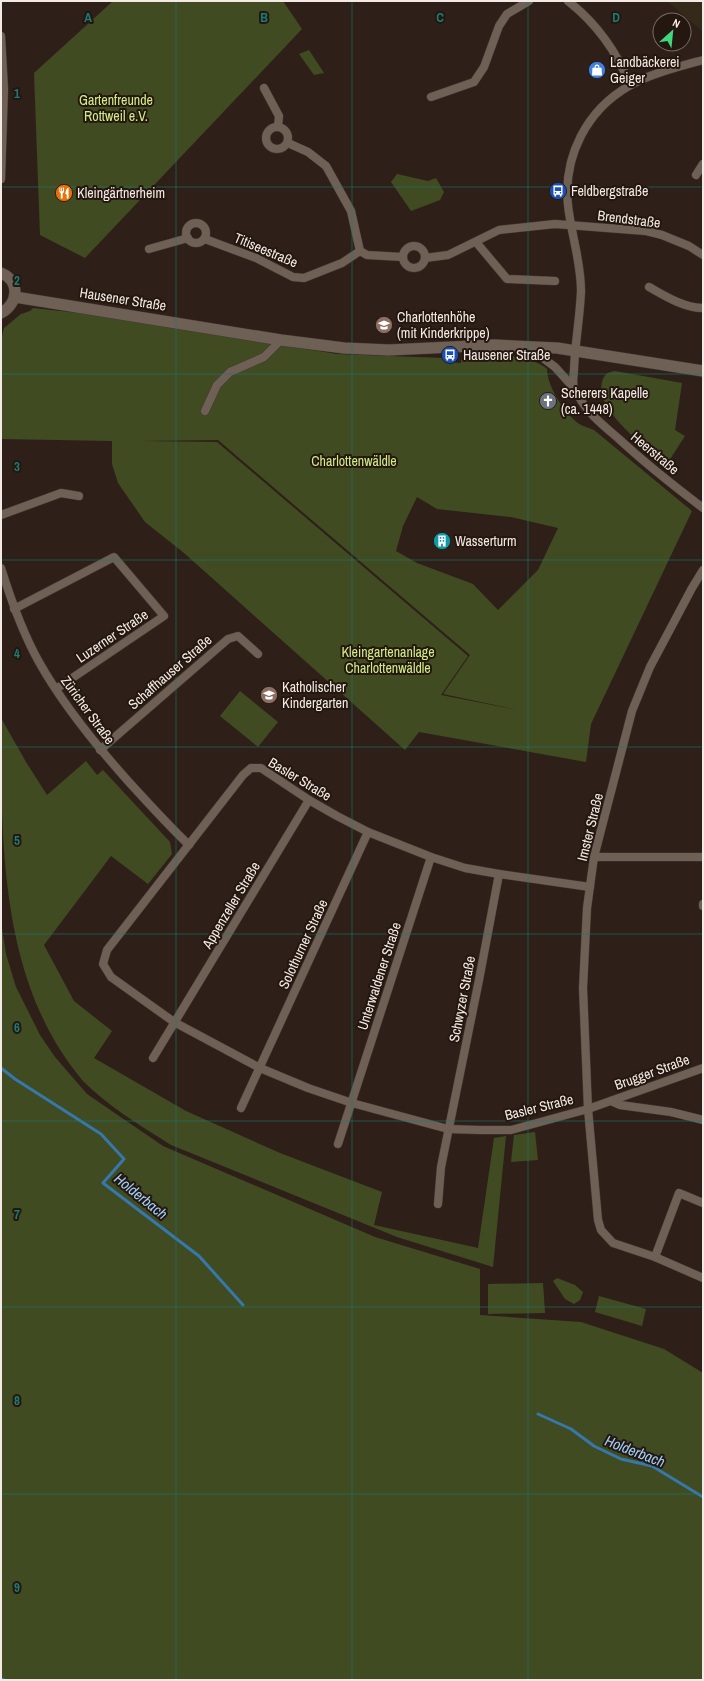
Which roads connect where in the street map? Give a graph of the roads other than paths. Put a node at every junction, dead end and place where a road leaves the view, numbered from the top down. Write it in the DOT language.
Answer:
graph roads {
  1 [pos="529,1"];
  2 [pos="568,1"];
  3 [pos="582,1"];
  4 [pos="577,8"];
  5 [pos="1,36"];
  6 [pos="703,60"];
  7 [pos="630,85"];
  8 [pos="264,88"];
  9 [pos="431,97"];
  10 [pos="278,127"];
  11 [pos="288,143"];
  12 [pos="703,164"];
  13 [pos="696,175"];
  14 [pos="1,179"];
  15 [pos="571,226"];
  16 [pos="188,238"];
  17 [pos="205,239"];
  18 [pos="476,242"];
  19 [pos="149,249"];
  20 [pos="360,251"];
  21 [pos="703,255"];
  22 [pos="403,257"];
  23 [pos="425,258"];
  24 [pos="1,273"];
  25 [pos="555,281"];
  26 [pos="649,287"];
  27 [pos="15,297"];
  28 [pos="703,308"];
  29 [pos="1,313"];
  30 [pos="281,340"];
  31 [pos="528,347"];
  32 [pos="575,350"];
  33 [pos="703,371"];
  34 [pos="573,386"];
  35 [pos="205,411"];
  36 [pos="79,496"];
  37 [pos="703,508"];
  38 [pos="1,515"];
  39 [pos="1,568"];
  40 [pos="703,570"];
  41 [pos="14,609"];
  42 [pos="258,654"];
  43 [pos="56,689"];
  44 [pos="100,750"];
  45 [pos="309,800"];
  46 [pos="368,832"];
  47 [pos="189,844"];
  48 [pos="431,857"];
  49 [pos="594,857"];
  50 [pos="703,857"];
  51 [pos="499,874"];
  52 [pos="590,887"];
  53 [pos="174,1022"];
  54 [pos="153,1058"];
  55 [pos="260,1068"];
  56 [pos="703,1068"];
  57 [pos="611,1101"];
  58 [pos="352,1103"];
  59 [pos="241,1108"];
  60 [pos="588,1109"];
  61 [pos="703,1120"];
  62 [pos="448,1129"];
  63 [pos="338,1144"];
  64 [pos="703,1203"];
  65 [pos="438,1204"];
  66 [pos="655,1257"];
  67 [pos="703,1278"];
  1 -- 9 [label="street"];
  2 -- 4 [label="street"];
  3 -- 4 [label="street"];
  4 -- 7 [label="street"];
  5 -- 14 [label="street"];
  6 -- 7 [label="street"];
  7 -- 15 [label="street"];
  8 -- 10 [label="street"];
  10 -- 11 [label="street"];
  10 -- 11 [label="street"];
  11 -- 20 [label="street"];
  12 -- 13 [label="street"];
  15 -- 18 [label="street"];
  15 -- 21 [label="street, Brendstraße"];
  15 -- 32 [label="street"];
  16 -- 17 [label="street"];
  16 -- 17 [label="street"];
  16 -- 19 [label="street"];
  17 -- 20 [label="street, Titiseestraße"];
  18 -- 23 [label="street"];
  18 -- 25 [label="street"];
  20 -- 22 [label="street"];
  22 -- 23 [label="street"];
  22 -- 23 [label="street"];
  24 -- 27 [label="main road"];
  26 -- 28 [label="street"];
  27 -- 29 [label="main road"];
  27 -- 30 [label="main road, Hausener Straße"];
  30 -- 31 [label="main road, Hausener Straße"];
  30 -- 35 [label="street"];
  31 -- 32 [label="main road, Hausener Straße"];
  31 -- 34 [label="street, Heerstraße"];
  32 -- 33 [label="main road, Hausener Straße"];
  32 -- 34 [label="street"];
  34 -- 37 [label="street, Heerstraße"];
  36 -- 38 [label="street"];
  39 -- 41 [label="street, Züricher Straße"];
  40 -- 49 [label="street, Imster Straße"];
  41 -- 43 [label="street, Züricher Straße"];
  41 -- 43 [label="street, Luzerner Straße"];
  42 -- 44 [label="street, Schaffhauser Straße"];
  43 -- 44 [label="street, Züricher Straße"];
  44 -- 47 [label="street, Züricher Straße"];
  45 -- 46 [label="street, Basler Straße"];
  45 -- 47 [label="street, Basler Straße"];
  45 -- 53 [label="street, Appenzeller Straße"];
  46 -- 48 [label="street, Basler Straße"];
  46 -- 55 [label="street, Solothurner Straße"];
  47 -- 53 [label="street, Basler Straße"];
  48 -- 51 [label="street, Basler Straße"];
  48 -- 58 [label="street, Unterwaldener Straße"];
  49 -- 50 [label="street"];
  49 -- 52 [label="street, Imster Straße"];
  51 -- 52 [label="street, Basler Straße"];
  51 -- 62 [label="street, Schwyzer Straße"];
  52 -- 60 [label="street, Imster Straße"];
  53 -- 54 [label="street"];
  53 -- 55 [label="street, Basler Straße"];
  55 -- 58 [label="street, Basler Straße"];
  55 -- 59 [label="street"];
  56 -- 57 [label="street, Brugger Straße"];
  57 -- 60 [label="street, Brugger Straße"];
  57 -- 61 [label="street, Brugger Straße"];
  58 -- 62 [label="street, Basler Straße"];
  58 -- 63 [label="street"];
  60 -- 62 [label="street, Basler Straße"];
  60 -- 66 [label="street, Imster Straße"];
  62 -- 65 [label="street"];
  64 -- 66 [label="street"];
  66 -- 67 [label="street, Imster Straße"];
}
